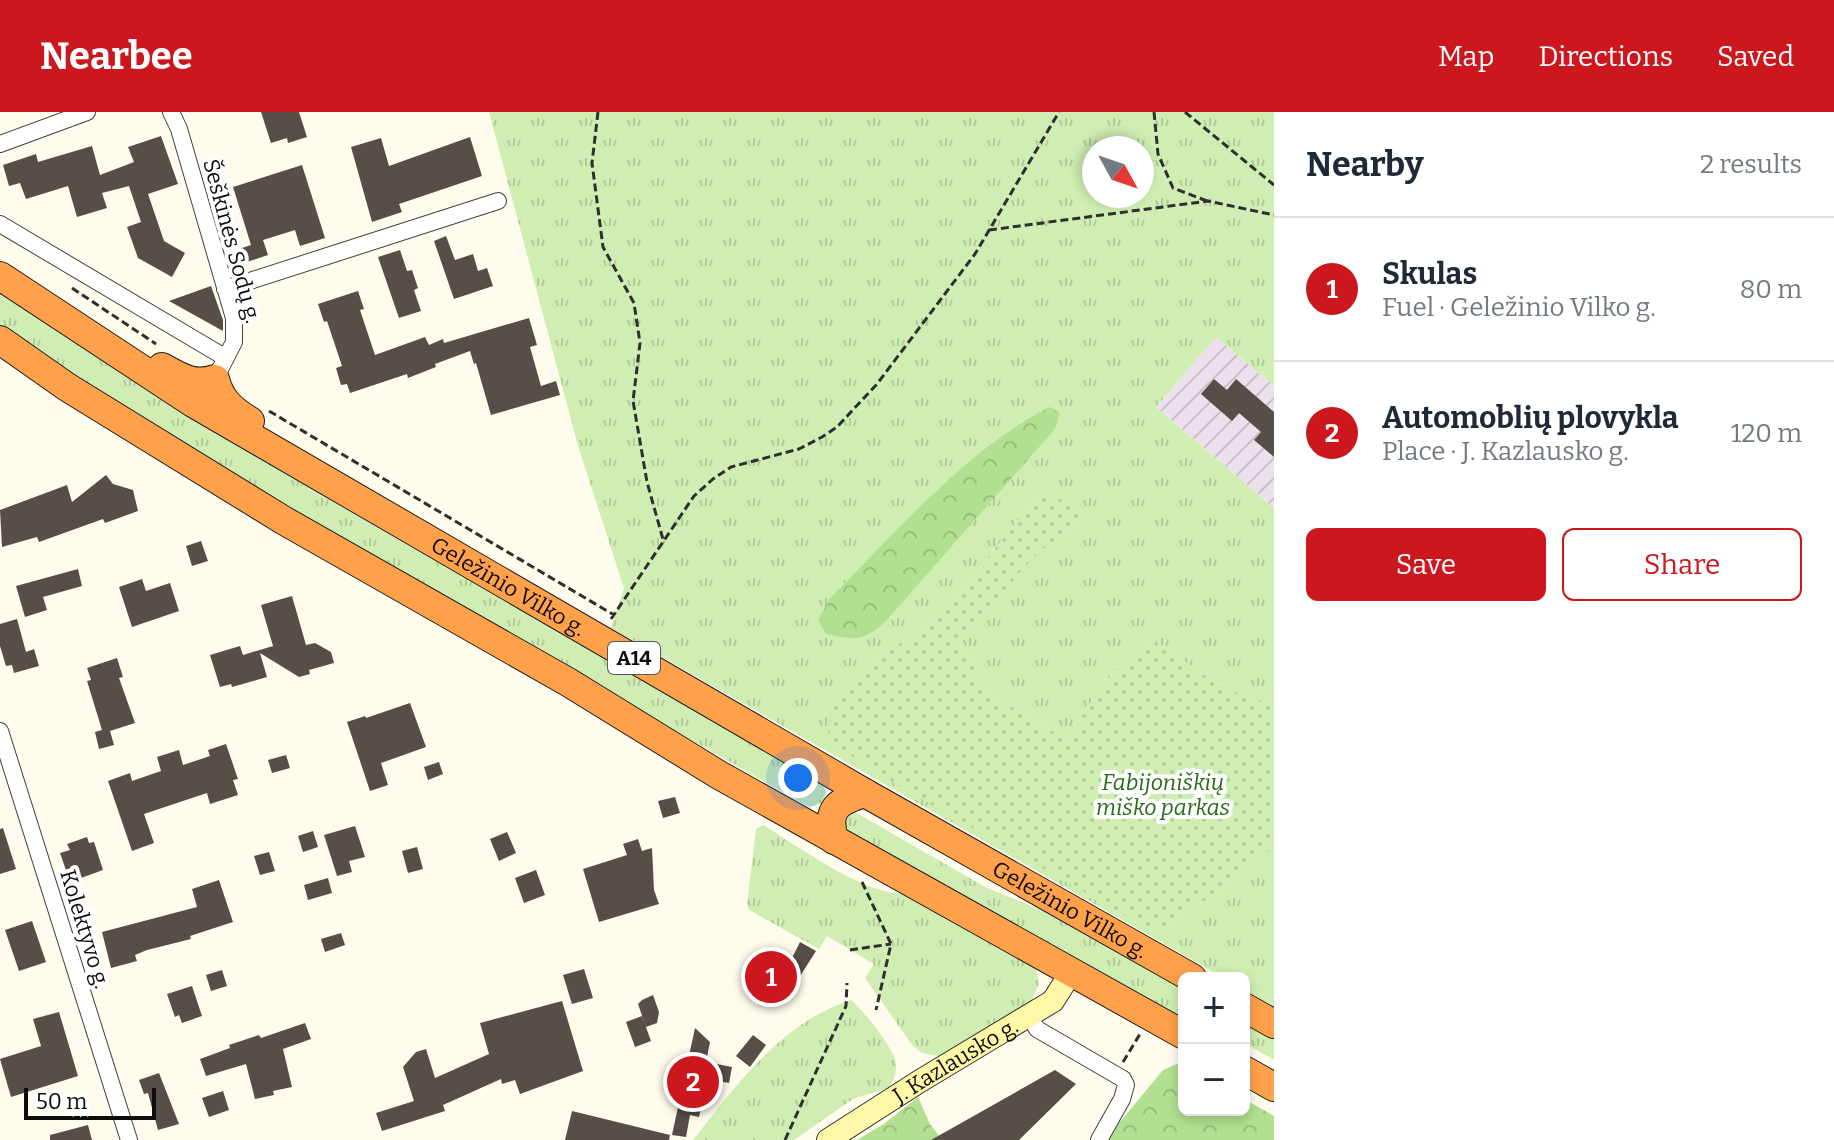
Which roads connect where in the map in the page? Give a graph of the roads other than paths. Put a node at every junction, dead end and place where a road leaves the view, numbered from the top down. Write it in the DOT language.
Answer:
graph roads {
  1 [pos="87,112"];
  2 [pos="171,112"];
  3 [pos="0,144"];
  4 [pos="498,201"];
  5 [pos="0,224"];
  6 [pos="0,276"];
  7 [pos="225,289"];
  8 [pos="83,330"];
  9 [pos="0,340"];
  10 [pos="220,368"];
  11 [pos="320,477"];
  12 [pos="0,731"];
  13 [pos="865,793"];
  14 [pos="834,840"];
  15 [pos="1072,971"];
  16 [pos="1181,972"];
  17 [pos="1250,1010"];
  18 [pos="1029,1016"];
  19 [pos="1274,1024"];
  20 [pos="1178,1032"];
  21 [pos="1250,1073"];
  22 [pos="1274,1087"];
  23 [pos="129,1140"];
  24 [pos="828,1140"];
  25 [pos="1099,1140"];
  1 -- 3 [label="street"];
  2 -- 7 [label="street, Šeškinės Sodų g."];
  4 -- 7 [label="street"];
  5 -- 10 [label="street"];
  6 -- 8 [label="highway, Geležinio Vilko g. / A14"];
  7 -- 10 [label="street, Šeškinės Sodų g."];
  8 -- 10 [label="highway"];
  8 -- 11 [label="highway, Geležinio Vilko g. / A14"];
  9 -- 14 [label="highway, A14"];
  10 -- 11 [label="highway"];
  11 -- 13 [label="highway, Geležinio Vilko g. / A14"];
  12 -- 23 [label="street, Kolektyvo g."];
  13 -- 14 [label="highway"];
  13 -- 16 [label="highway, Geležinio Vilko g. / A14"];
  14 -- 15 [label="highway, A14"];
  15 -- 18 [label="street, J. Kazlausko g."];
  15 -- 20 [label="highway, A14"];
  17 -- 19 [label="highway"];
  18 -- 24 [label="street, J. Kazlausko g."];
  18 -- 25 [label="street"];
  21 -- 22 [label="highway"];
}
